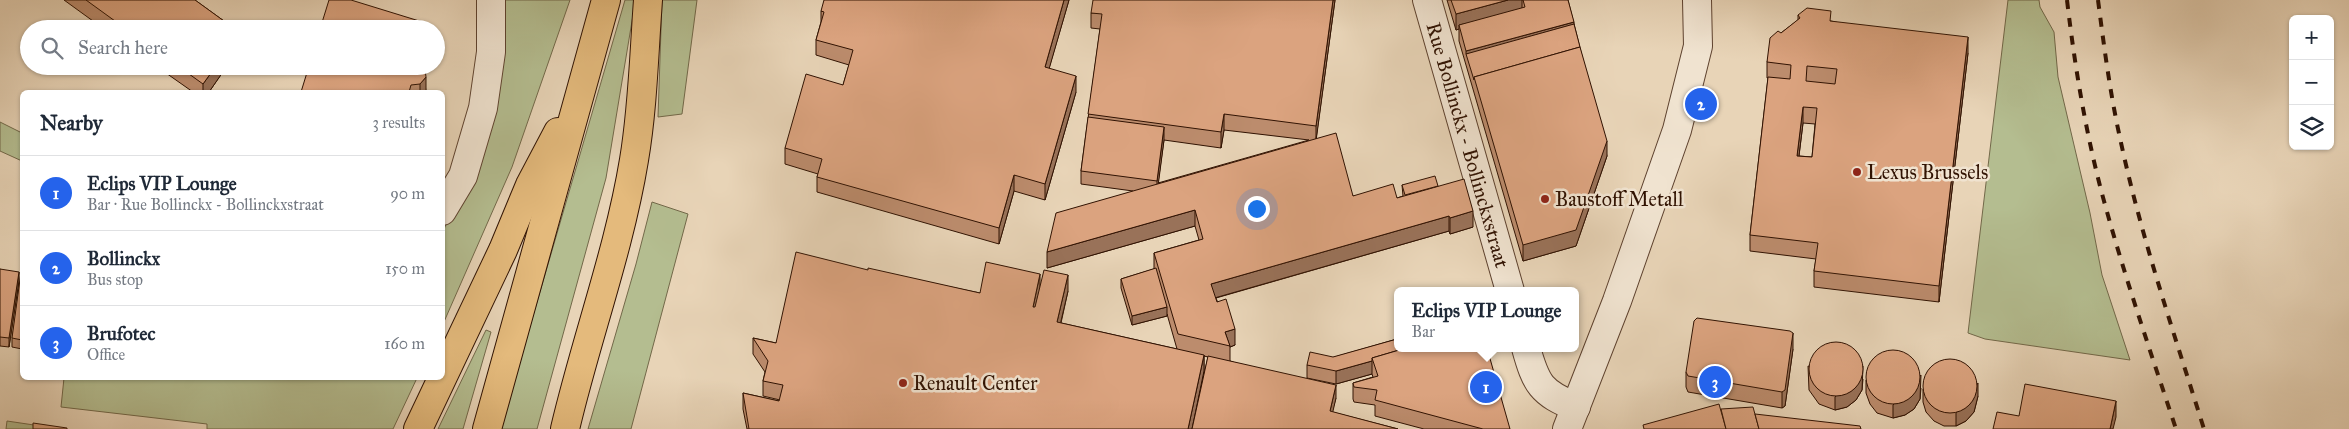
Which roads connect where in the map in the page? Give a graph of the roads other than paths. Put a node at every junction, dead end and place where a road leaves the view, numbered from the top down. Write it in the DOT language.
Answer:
graph roads {
  1 [pos="491,0"];
  2 [pos="606,0"];
  3 [pos="648,0"];
  4 [pos="1427,0"];
  5 [pos="1698,0"];
  6 [pos="580,89"];
  7 [pos="445,206"];
  8 [pos="1509,287"];
  9 [pos="1527,352"];
  10 [pos="445,372"];
  11 [pos="576,379"];
  12 [pos="441,380"];
  13 [pos="1571,418"];
  14 [pos="418,429"];
  15 [pos="488,429"];
  16 [pos="558,429"];
  17 [pos="565,429"];
  1 -- 7 [label="street"];
  2 -- 6 [label="highway"];
  3 -- 11 [label="highway"];
  4 -- 8 [label="street, Rue Bollinckx - Bollinckxstraat"];
  5 -- 13 [label="street"];
  6 -- 10 [label="highway"];
  6 -- 15 [label="highway"];
  9 -- 13 [label="street"];
  11 -- 16 [label="highway"];
  11 -- 17 [label="highway"];
  12 -- 14 [label="highway"];
}
